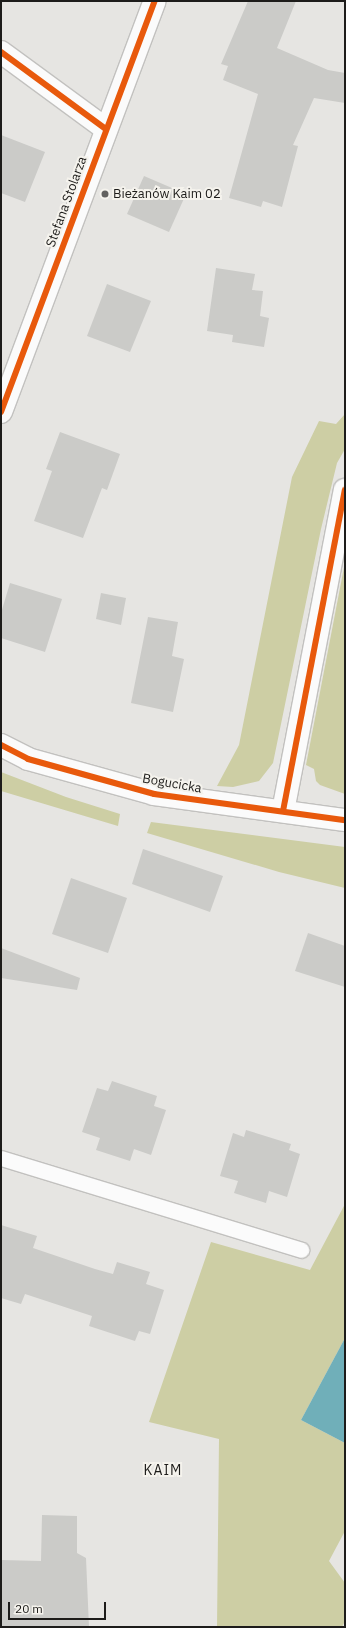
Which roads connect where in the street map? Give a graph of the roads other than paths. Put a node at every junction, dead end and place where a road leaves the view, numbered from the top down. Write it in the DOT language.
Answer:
graph roads {
  1 [pos="155,1"];
  2 [pos="1,52"];
  3 [pos="106,129"];
  4 [pos="1,412"];
  5 [pos="345,490"];
  6 [pos="1,745"];
  7 [pos="284,811"];
  8 [pos="345,820"];
  9 [pos="1,1158"];
  10 [pos="301,1250"];
  1 -- 3 [label="street, Stefana Stolarza"];
  2 -- 3 [label="street"];
  3 -- 4 [label="street, Stefana Stolarza"];
  5 -- 7 [label="street"];
  6 -- 7 [label="street, Bogucicka"];
  7 -- 8 [label="street, Bogucicka"];
  9 -- 10 [label="lane"];
}
